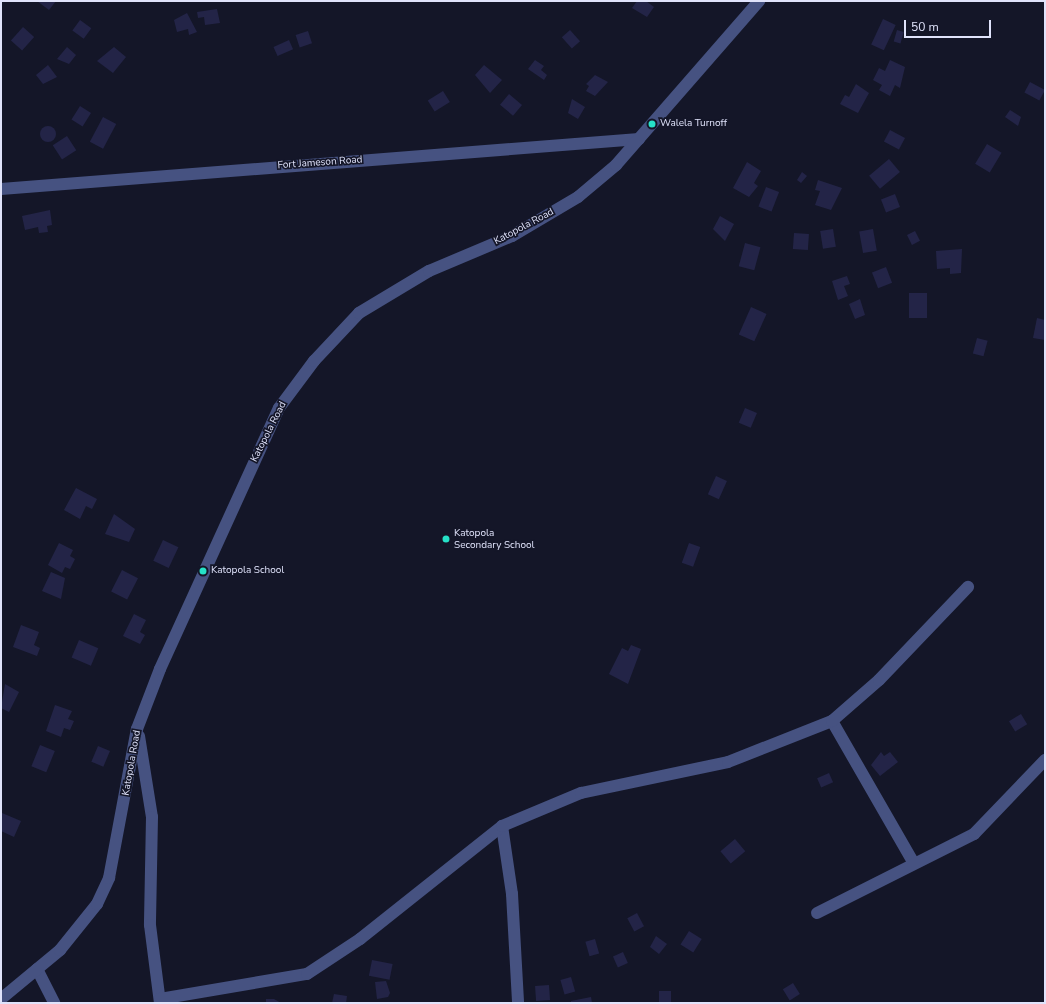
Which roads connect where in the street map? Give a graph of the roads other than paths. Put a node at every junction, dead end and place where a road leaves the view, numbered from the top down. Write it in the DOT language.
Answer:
graph roads {
  1 [pos="759,1"];
  2 [pos="639,139"];
  3 [pos="1,189"];
  4 [pos="968,587"];
  5 [pos="832,721"];
  6 [pos="137,729"];
  7 [pos="1045,760"];
  8 [pos="502,826"];
  9 [pos="914,862"];
  10 [pos="817,913"];
  11 [pos="36,970"];
  12 [pos="1,998"];
  13 [pos="160,1001"];
  14 [pos="54,1003"];
  15 [pos="518,1003"];
  1 -- 2 [label="street, Katopola Road"];
  2 -- 3 [label="street, Fort Jameson Road"];
  2 -- 6 [label="street, Katopola Road"];
  4 -- 5 [label="street"];
  5 -- 8 [label="street"];
  5 -- 9 [label="street"];
  6 -- 11 [label="street, Katopola Road"];
  6 -- 13 [label="street"];
  7 -- 9 [label="street"];
  8 -- 13 [label="street"];
  8 -- 15 [label="street"];
  9 -- 10 [label="street"];
  11 -- 12 [label="street, Katopola Road"];
  11 -- 14 [label="street"];
}
